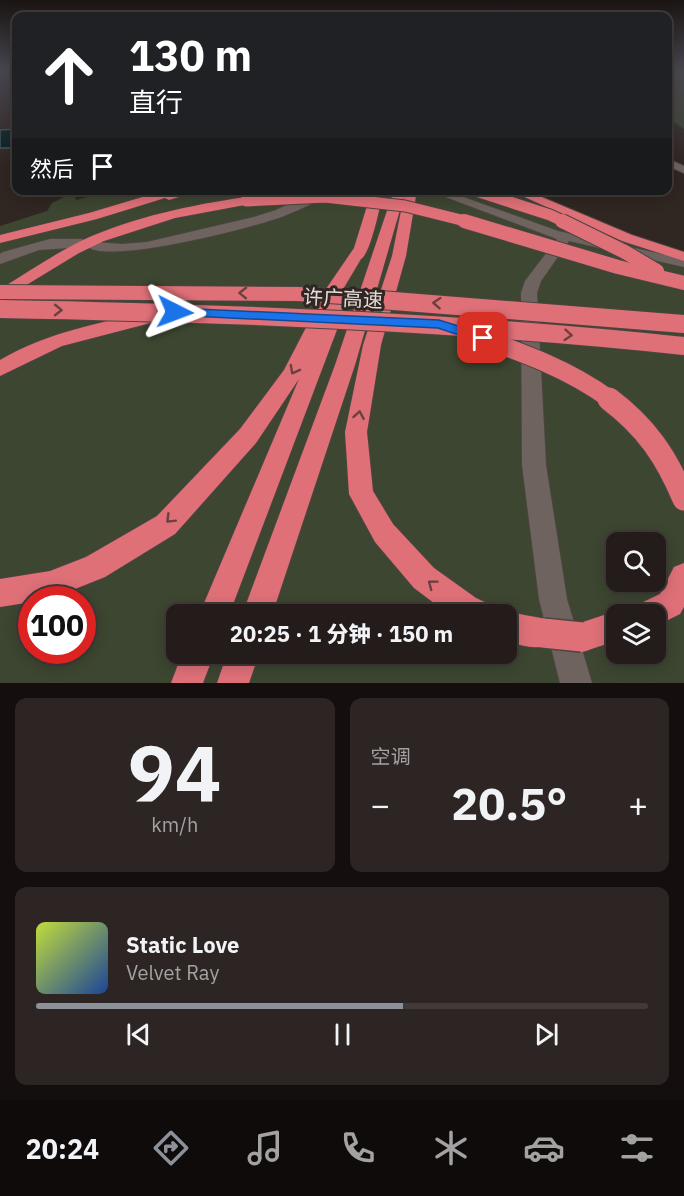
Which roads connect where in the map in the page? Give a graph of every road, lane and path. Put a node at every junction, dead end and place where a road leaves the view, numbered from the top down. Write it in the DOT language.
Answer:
graph roads {
  1 [pos="164,195"];
  2 [pos="174,195"];
  3 [pos="316,195"];
  4 [pos="377,195"];
  5 [pos="398,195"];
  6 [pos="410,195"];
  7 [pos="446,195"];
  8 [pos="488,195"];
  9 [pos="525,195"];
  10 [pos="141,202"];
  11 [pos="565,237"];
  12 [pos="0,239"];
  13 [pos="363,245"];
  14 [pos="0,251"];
  15 [pos="17,251"];
  16 [pos="684,257"];
  17 [pos="0,260"];
  18 [pos="684,263"];
  19 [pos="684,283"];
  20 [pos="684,290"];
  21 [pos="0,294"];
  22 [pos="0,309"];
  23 [pos="175,312"];
  24 [pos="439,324"];
  25 [pos="684,324"];
  26 [pos="684,345"];
  27 [pos="0,369"];
  28 [pos="684,499"];
  29 [pos="684,577"];
  30 [pos="0,593"];
  31 [pos="218,604"];
  32 [pos="261,604"];
  33 [pos="459,604"];
  34 [pos="666,606"];
  35 [pos="606,629"];
  36 [pos="517,630"];
  37 [pos="194,664"];
  38 [pos="240,664"];
  39 [pos="187,683"];
  40 [pos="233,683"];
  41 [pos="576,683"];
  1 -- 10 [label="highway"];
  2 -- 10 [label="highway"];
  3 -- 15 [label="street"];
  4 -- 13 [label="highway"];
  5 -- 32 [label="highway"];
  33 -- 6 [label="highway, one-way"];
  7 -- 11 [label="street"];
  8 -- 20 [label="highway, bridge"];
  9 -- 16 [label="highway"];
  10 -- 12 [label="highway"];
  11 -- 18 [label="street"];
  11 -- 41 [label="street"];
  13 -- 30 [label="highway, one-way"];
  13 -- 31 [label="highway"];
  14 -- 15 [label="street"];
  15 -- 17 [label="street"];
  19 -- 21 [label="highway, bridge"];
  25 -- 21 [label="highway, one-way, bridge"];
  22 -- 23 [label="highway, 许广高速, one-way, bridge"];
  23 -- 24 [label="highway, 许广高速, bridge"];
  23 -- 27 [label="highway, bridge"];
  24 -- 26 [label="highway, 许广高速, one-way, bridge"];
  24 -- 28 [label="highway, bridge"];
  29 -- 34 [label="highway"];
  35 -- 36 [label="highway, bridge"];
  37 -- 39 [label="highway"];
  38 -- 40 [label="highway"];
}
